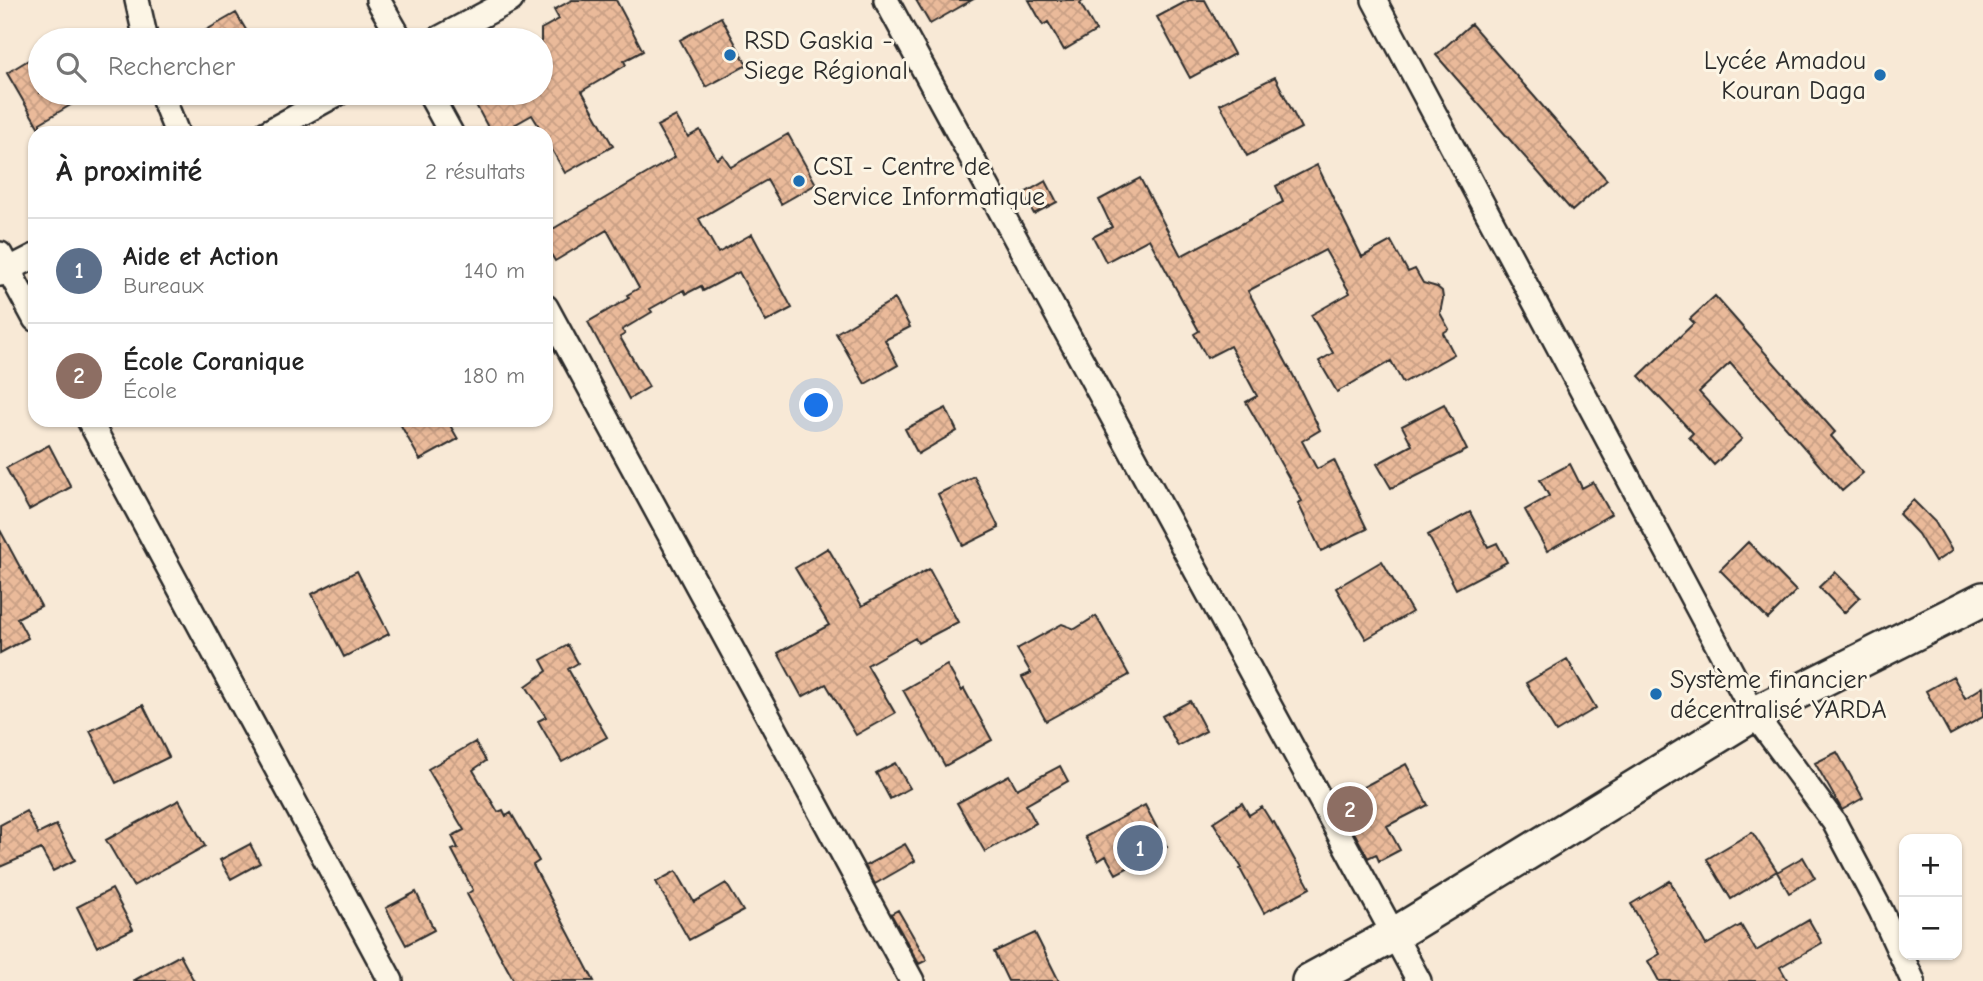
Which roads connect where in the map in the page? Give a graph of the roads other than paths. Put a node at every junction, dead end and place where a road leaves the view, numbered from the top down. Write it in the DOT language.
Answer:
graph roads {
  1 [pos="137,0"];
  2 [pos="379,0"];
  3 [pos="511,0"];
  4 [pos="886,0"];
  5 [pos="1374,0"];
  6 [pos="143,28"];
  7 [pos="394,28"];
  8 [pos="458,28"];
  9 [pos="166,105"];
  10 [pos="317,105"];
  11 [pos="436,105"];
  12 [pos="174,126"];
  13 [pos="279,126"];
  14 [pos="447,126"];
  15 [pos="28,258"];
  16 [pos="3,266"];
  17 [pos="28,307"];
  18 [pos="553,320"];
  19 [pos="93,427"];
  20 [pos="1983,599"];
  21 [pos="1755,714"];
  22 [pos="1395,934"];
  23 [pos="391,981"];
  24 [pos="912,981"];
  25 [pos="1309,981"];
  26 [pos="1419,981"];
  27 [pos="1913,981"];
  1 -- 6 [label="street"];
  2 -- 7 [label="street"];
  3 -- 8 [label="street"];
  4 -- 22 [label="street"];
  5 -- 21 [label="street"];
  9 -- 12 [label="street"];
  10 -- 13 [label="street"];
  11 -- 14 [label="street"];
  15 -- 16 [label="street"];
  16 -- 17 [label="street"];
  18 -- 24 [label="street"];
  19 -- 23 [label="street"];
  20 -- 21 [label="street"];
  21 -- 22 [label="street"];
  21 -- 27 [label="street"];
  22 -- 25 [label="street"];
  22 -- 26 [label="street"];
}
